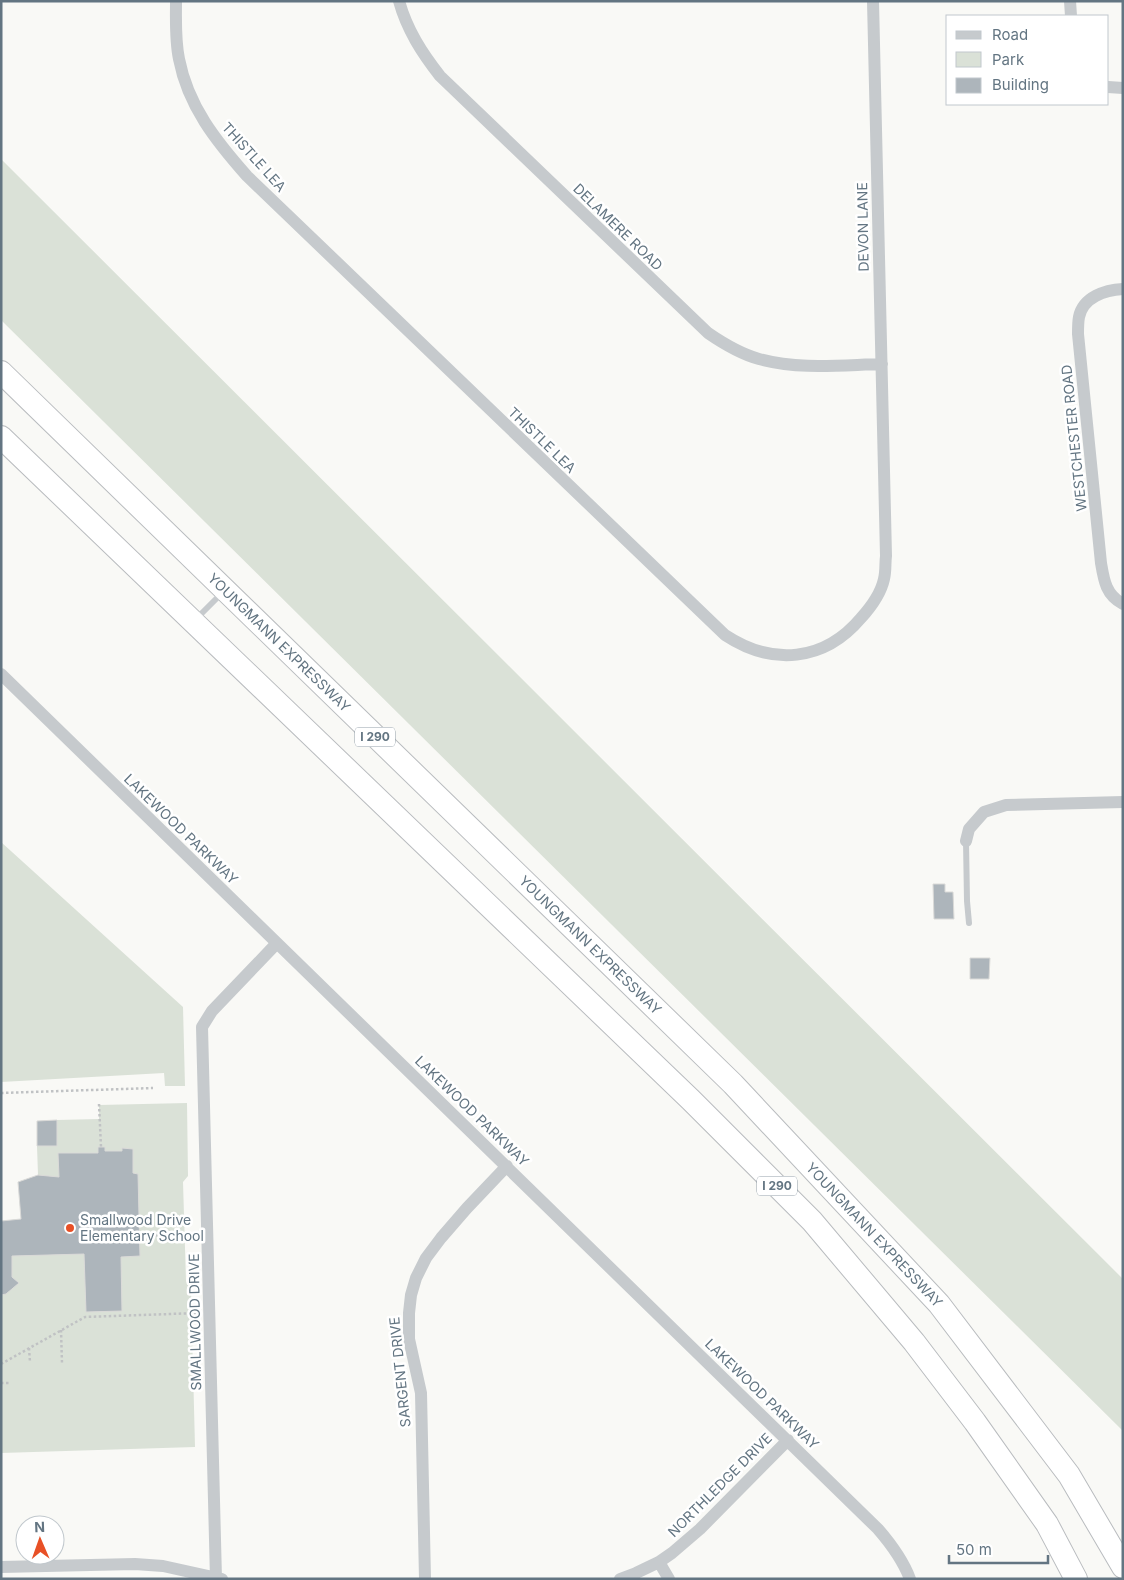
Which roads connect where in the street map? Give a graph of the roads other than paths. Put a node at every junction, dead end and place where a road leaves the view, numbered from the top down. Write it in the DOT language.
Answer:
graph roads {
  1 [pos="176,1"];
  2 [pos="399,1"];
  3 [pos="873,1"];
  4 [pos="1070,1"];
  5 [pos="1071,15"];
  6 [pos="1109,87"];
  7 [pos="1123,88"];
  8 [pos="1123,288"];
  9 [pos="882,364"];
  10 [pos="1,372"];
  11 [pos="1,437"];
  12 [pos="884,453"];
  13 [pos="225,590"];
  14 [pos="1123,604"];
  15 [pos="193,622"];
  16 [pos="1,674"];
  17 [pos="1123,802"];
  18 [pos="966,841"];
  19 [pos="969,923"];
  20 [pos="277,943"];
  21 [pos="507,1166"];
  22 [pos="788,1440"];
  23 [pos="659,1562"];
  24 [pos="1,1567"];
  25 [pos="1123,1567"];
  26 [pos="218,1578"];
  27 [pos="425,1579"];
  28 [pos="620,1579"];
  29 [pos="669,1579"];
  30 [pos="910,1579"];
  31 [pos="1076,1579"];
  1 -- 12 [label="street, THISTLE LEA"];
  2 -- 9 [label="street, DELAMERE ROAD"];
  3 -- 9 [label="street, DEVON LANE"];
  4 -- 5 [label="street"];
  6 -- 7 [label="street"];
  8 -- 14 [label="street, WESTCHESTER ROAD"];
  9 -- 12 [label="street, DEVON LANE"];
  10 -- 13 [label="highway, YOUNGMANN EXPRESSWAY / I 290"];
  11 -- 15 [label="highway, I 290"];
  13 -- 15 [label="lane"];
  13 -- 25 [label="highway, YOUNGMANN EXPRESSWAY / I 290"];
  15 -- 31 [label="highway, I 290"];
  16 -- 20 [label="street, LAKEWOOD PARKWAY"];
  17 -- 18 [label="street"];
  18 -- 19 [label="lane"];
  20 -- 21 [label="street, LAKEWOOD PARKWAY"];
  20 -- 26 [label="street, SMALLWOOD DRIVE"];
  21 -- 22 [label="street, LAKEWOOD PARKWAY"];
  21 -- 27 [label="street, SARGENT DRIVE"];
  22 -- 23 [label="street, NORTHLEDGE DRIVE"];
  22 -- 30 [label="street, LAKEWOOD PARKWAY"];
  23 -- 28 [label="street, NORTHLEDGE DRIVE"];
  23 -- 29 [label="street"];
  24 -- 26 [label="street"];
}
